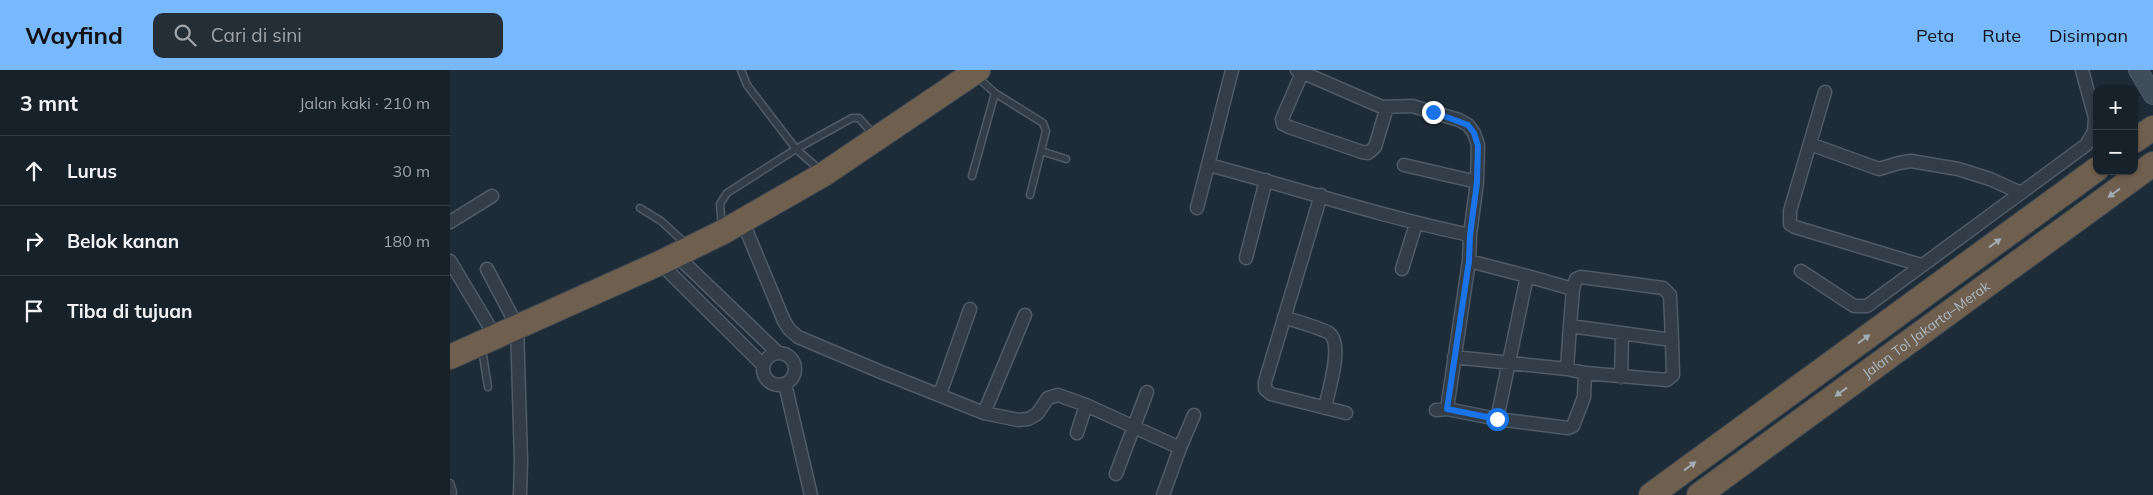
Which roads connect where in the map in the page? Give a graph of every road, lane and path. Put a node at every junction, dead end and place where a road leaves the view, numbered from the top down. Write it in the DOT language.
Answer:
graph roads {
  1 [pos="741,70"];
  2 [pos="1232,70"];
  3 [pos="2082,70"];
  4 [pos="976,72"];
  5 [pos="1299,72"];
  6 [pos="1825,92"];
  7 [pos="995,93"];
  8 [pos="1387,107"];
  9 [pos="2153,128"];
  10 [pos="2138,138"];
  11 [pos="878,139"];
  12 [pos="1810,144"];
  13 [pos="796,149"];
  14 [pos="1041,151"];
  15 [pos="1066,159"];
  16 [pos="2153,164"];
  17 [pos="1209,165"];
  18 [pos="1404,165"];
  19 [pos="2093,172"];
  20 [pos="824,174"];
  21 [pos="972,176"];
  22 [pos="1266,180"];
  23 [pos="1477,182"];
  24 [pos="2021,193"];
  25 [pos="1030,195"];
  26 [pos="1321,195"];
  27 [pos="492,196"];
  28 [pos="640,208"];
  29 [pos="1197,208"];
  30 [pos="450,222"];
  31 [pos="1416,224"];
  32 [pos="732,226"];
  33 [pos="1470,235"];
  34 [pos="676,255"];
  35 [pos="1246,258"];
  36 [pos="450,261"];
  37 [pos="1469,261"];
  38 [pos="1921,265"];
  39 [pos="488,269"];
  40 [pos="1402,269"];
  41 [pos="1802,271"];
  42 [pos="1526,276"];
  43 [pos="1573,289"];
  44 [pos="970,309"];
  45 [pos="1025,315"];
  46 [pos="1284,317"];
  47 [pos="517,326"];
  48 [pos="1570,326"];
  49 [pos="1622,334"];
  50 [pos="488,340"];
  51 [pos="1672,340"];
  52 [pos="777,352"];
  53 [pos="450,357"];
  54 [pos="1454,357"];
  55 [pos="1509,364"];
  56 [pos="763,365"];
  57 [pos="1567,369"];
  58 [pos="1586,373"];
  59 [pos="1621,377"];
  60 [pos="785,384"];
  61 [pos="488,387"];
  62 [pos="1147,392"];
  63 [pos="940,394"];
  64 [pos="1086,405"];
  65 [pos="1325,408"];
  66 [pos="984,413"];
  67 [pos="1346,413"];
  68 [pos="1194,415"];
  69 [pos="1497,419"];
  70 [pos="1132,426"];
  71 [pos="1077,433"];
  72 [pos="1180,448"];
  73 [pos="1116,474"];
  74 [pos="450,483"];
  75 [pos="454,494"];
  76 [pos="520,495"];
  77 [pos="811,495"];
  78 [pos="1164,495"];
  79 [pos="1651,495"];
  80 [pos="1699,495"];
  1 -- 13 [label="lane"];
  2 -- 17 [label="street"];
  3 -- 24 [label="street"];
  4 -- 7 [label="lane"];
  4 -- 11 [label="highway"];
  5 -- 8 [label="street"];
  5 -- 8 [label="street"];
  6 -- 12 [label="street"];
  7 -- 14 [label="lane"];
  7 -- 21 [label="lane"];
  8 -- 23 [label="street"];
  9 -- 10 [label="highway"];
  11 -- 13 [label="lane"];
  11 -- 20 [label="highway"];
  12 -- 24 [label="street"];
  12 -- 38 [label="street"];
  13 -- 20 [label="lane"];
  13 -- 32 [label="lane"];
  14 -- 15 [label="lane"];
  14 -- 25 [label="lane"];
  16 -- 80 [label="highway, Jalan Tol Jakarta–Merak, one-way"];
  17 -- 22 [label="street"];
  17 -- 29 [label="street"];
  18 -- 23 [label="street"];
  79 -- 19 [label="highway, Jalan Tol Jakarta–Merak, one-way"];
  20 -- 32 [label="highway"];
  22 -- 26 [label="street"];
  22 -- 35 [label="street"];
  23 -- 33 [label="street"];
  24 -- 38 [label="street"];
  26 -- 31 [label="street"];
  26 -- 46 [label="street"];
  27 -- 30 [label="street"];
  28 -- 34 [label="lane"];
  31 -- 33 [label="street"];
  31 -- 40 [label="street"];
  32 -- 34 [label="highway"];
  32 -- 63 [label="street"];
  33 -- 37 [label="street"];
  34 -- 47 [label="highway"];
  34 -- 52 [label="street"];
  34 -- 56 [label="street"];
  36 -- 50 [label="street"];
  37 -- 42 [label="street"];
  37 -- 54 [label="street"];
  38 -- 41 [label="street"];
  39 -- 47 [label="street"];
  42 -- 43 [label="street"];
  42 -- 55 [label="street"];
  43 -- 48 [label="street"];
  43 -- 51 [label="street"];
  44 -- 63 [label="street"];
  45 -- 66 [label="street"];
  46 -- 65 [label="street"];
  46 -- 65 [label="street"];
  47 -- 50 [label="highway"];
  47 -- 76 [label="street"];
  48 -- 49 [label="street"];
  48 -- 57 [label="street"];
  49 -- 51 [label="street"];
  49 -- 59 [label="street"];
  50 -- 53 [label="highway"];
  50 -- 61 [label="lane"];
  51 -- 59 [label="street"];
  52 -- 56 [label="street"];
  52 -- 60 [label="street"];
  54 -- 55 [label="street"];
  54 -- 69 [label="street"];
  55 -- 57 [label="street"];
  55 -- 69 [label="street"];
  56 -- 60 [label="street"];
  57 -- 58 [label="street"];
  58 -- 59 [label="street"];
  58 -- 69 [label="street"];
  60 -- 77 [label="street"];
  62 -- 70 [label="street"];
  63 -- 66 [label="street"];
  64 -- 66 [label="street"];
  64 -- 70 [label="street"];
  64 -- 71 [label="street"];
  65 -- 67 [label="street"];
  68 -- 72 [label="street"];
  70 -- 72 [label="street"];
  70 -- 73 [label="street"];
  72 -- 78 [label="street"];
  74 -- 75 [label="lane"];
}
